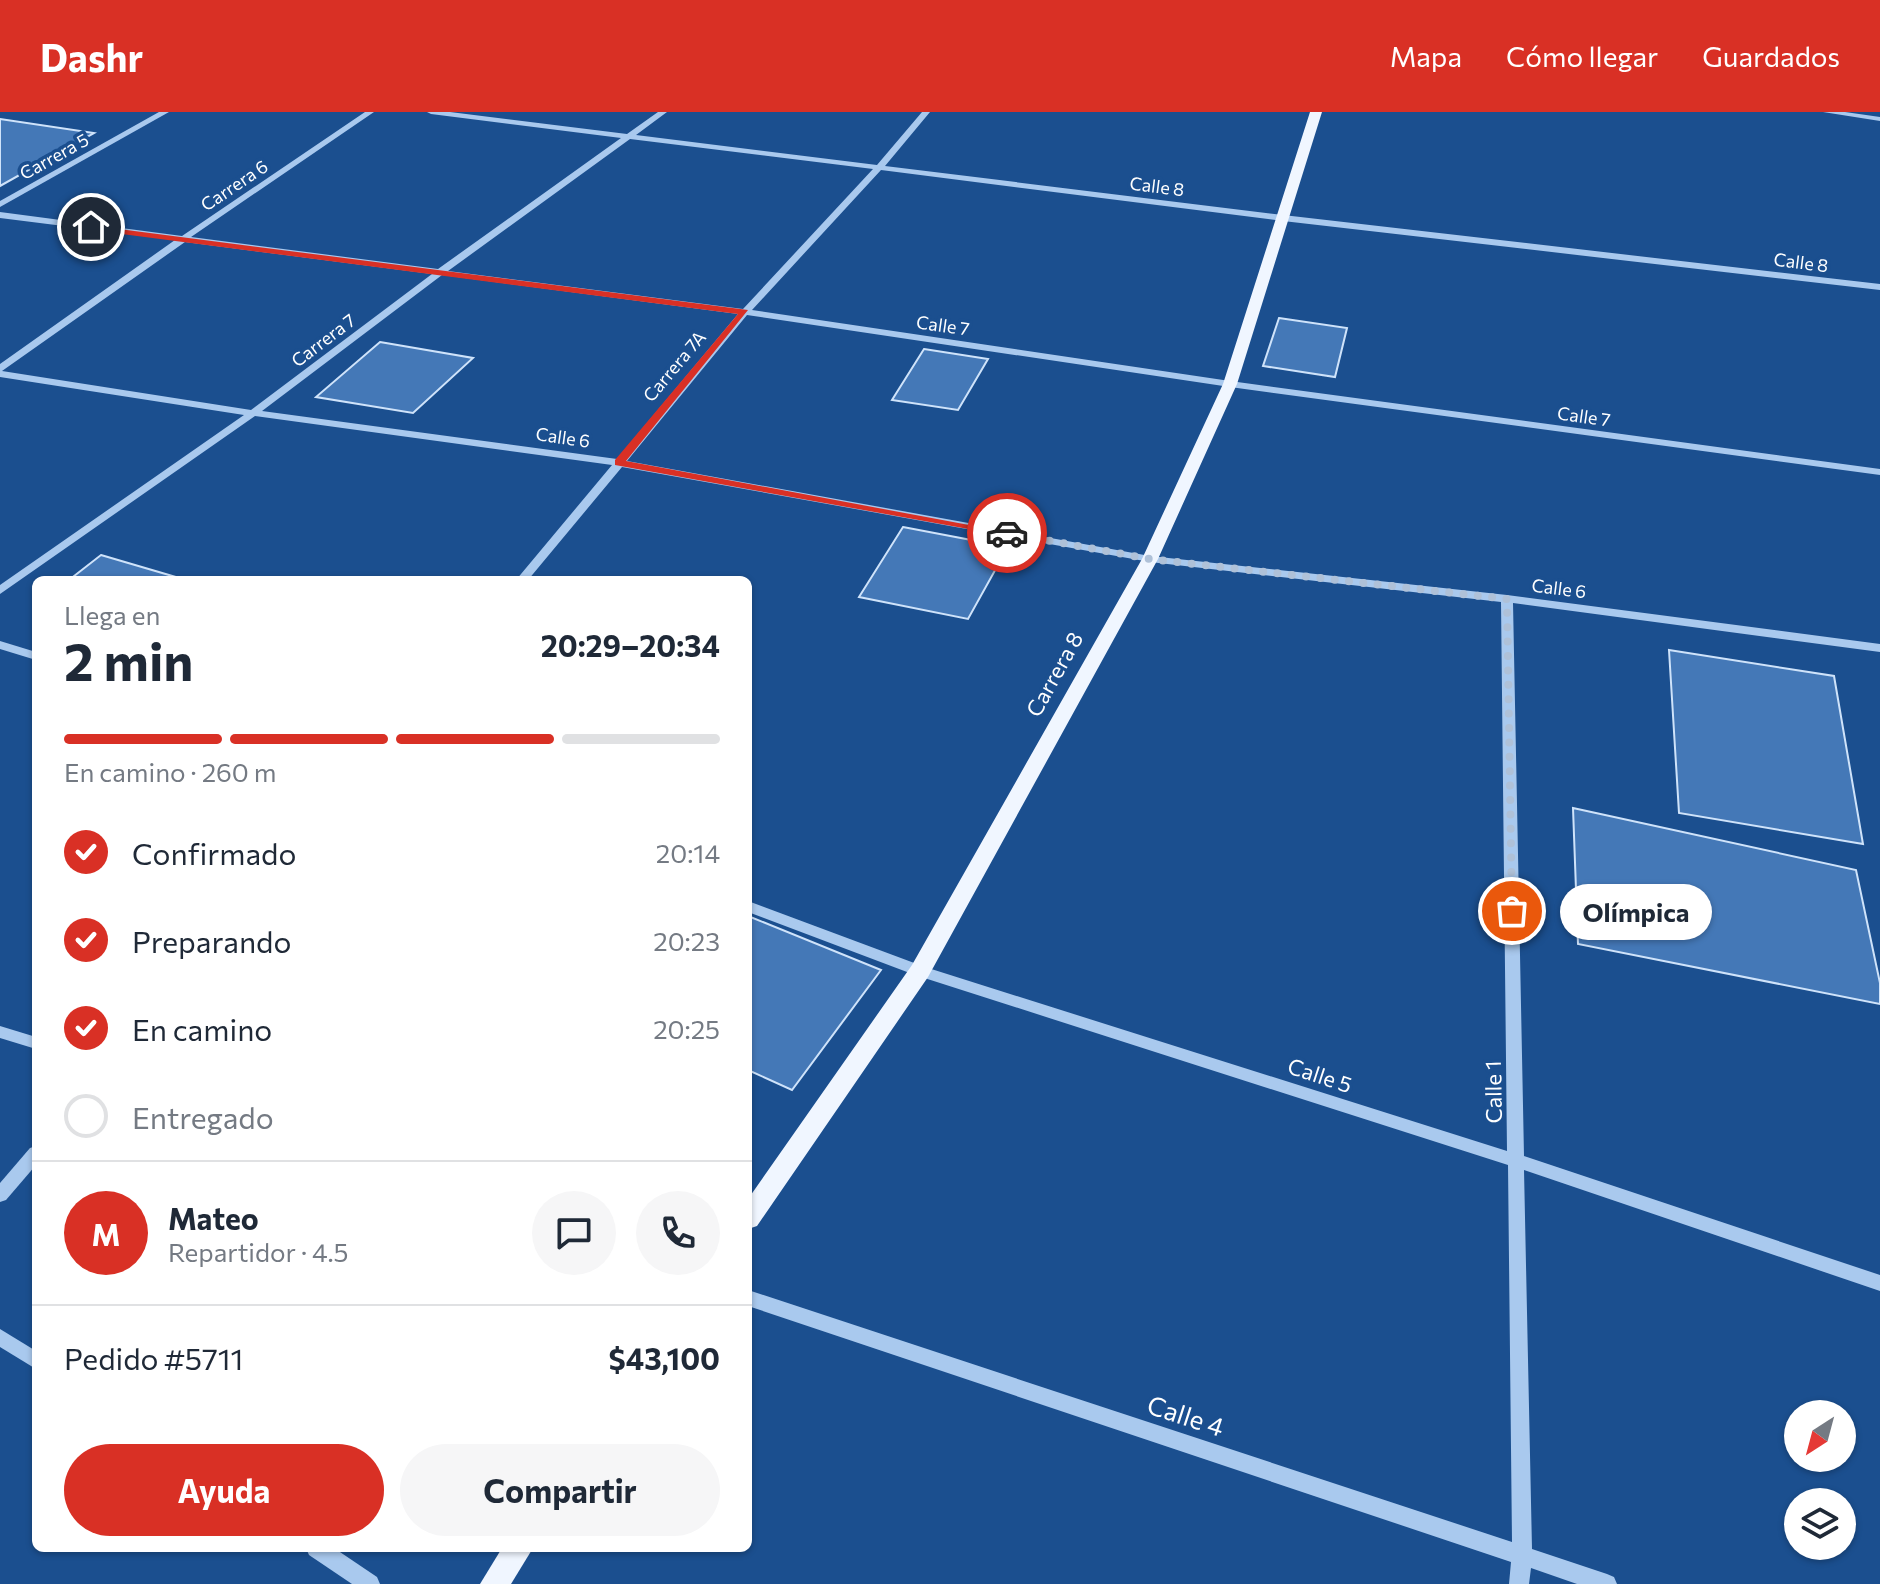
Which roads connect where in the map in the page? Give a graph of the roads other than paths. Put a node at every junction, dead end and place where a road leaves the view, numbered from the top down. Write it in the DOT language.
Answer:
graph roads {
  1 [pos="165,112"];
  2 [pos="370,112"];
  3 [pos="431,112"];
  4 [pos="663,112"];
  5 [pos="926,112"];
  6 [pos="1316,112"];
  7 [pos="1827,112"];
  8 [pos="1880,119"];
  9 [pos="626,138"];
  10 [pos="878,169"];
  11 [pos="0,204"];
  12 [pos="0,215"];
  13 [pos="1283,218"];
  14 [pos="183,239"];
  15 [pos="439,273"];
  16 [pos="1880,287"];
  17 [pos="745,312"];
  18 [pos="0,372"];
  19 [pos="1230,384"];
  20 [pos="253,413"];
  21 [pos="619,463"];
  22 [pos="1880,472"];
  23 [pos="1150,559"];
  24 [pos="525,576"];
  25 [pos="0,590"];
  26 [pos="1507,599"];
  27 [pos="0,645"];
  28 [pos="1880,648"];
  29 [pos="32,655"];
  30 [pos="752,908"];
  31 [pos="920,971"];
  32 [pos="0,1032"];
  33 [pos="32,1042"];
  34 [pos="32,1158"];
  35 [pos="1517,1161"];
  36 [pos="0,1195"];
  37 [pos="752,1213"];
  38 [pos="1880,1283"];
  39 [pos="752,1299"];
  40 [pos="0,1337"];
  41 [pos="32,1358"];
  42 [pos="322,1552"];
  43 [pos="516,1552"];
  44 [pos="1522,1553"];
  45 [pos="370,1584"];
  46 [pos="494,1584"];
  47 [pos="1519,1584"];
  48 [pos="1607,1584"];
  1 -- 11 [label="street, Carrera 5"];
  2 -- 14 [label="street, Carrera 6"];
  3 -- 9 [label="street, Calle 8"];
  4 -- 9 [label="street, Carrera 7"];
  5 -- 10 [label="street, Carrera 7A"];
  6 -- 13 [label="main road, Carrera 8"];
  7 -- 8 [label="street"];
  9 -- 10 [label="street, Calle 8"];
  9 -- 15 [label="street, Carrera 7"];
  10 -- 13 [label="street, Calle 8"];
  10 -- 17 [label="street, Carrera 7A"];
  12 -- 14 [label="street, Calle 7"];
  13 -- 16 [label="street, Calle 8"];
  13 -- 19 [label="main road, Carrera 8"];
  14 -- 15 [label="street, Calle 7"];
  14 -- 18 [label="street, Carrera 6"];
  15 -- 17 [label="street, Calle 7"];
  15 -- 20 [label="street, Carrera 7"];
  17 -- 19 [label="street, Calle 7"];
  17 -- 21 [label="street, Carrera 7A"];
  18 -- 20 [label="street, Calle 6"];
  19 -- 22 [label="street, Calle 7"];
  19 -- 23 [label="main road, Carrera 8"];
  20 -- 21 [label="street, Calle 6"];
  20 -- 25 [label="street, Carrera 7"];
  21 -- 23 [label="street, Calle 6"];
  21 -- 24 [label="street, Carrera 7A"];
  23 -- 26 [label="street, Calle 6"];
  23 -- 31 [label="main road, Carrera 8"];
  26 -- 28 [label="street, Calle 6"];
  26 -- 35 [label="street, Calle 1"];
  27 -- 29 [label="street"];
  30 -- 31 [label="street, Calle 5"];
  31 -- 35 [label="street, Calle 5"];
  31 -- 37 [label="main road, Carrera 8"];
  32 -- 33 [label="street"];
  34 -- 36 [label="street"];
  35 -- 38 [label="street, Calle 5"];
  35 -- 44 [label="street, Calle 1"];
  39 -- 44 [label="street, Calle 4"];
  40 -- 41 [label="street"];
  42 -- 45 [label="street"];
  43 -- 46 [label="main road"];
  44 -- 47 [label="street, Calle 1"];
  44 -- 48 [label="street, Calle 4"];
}
